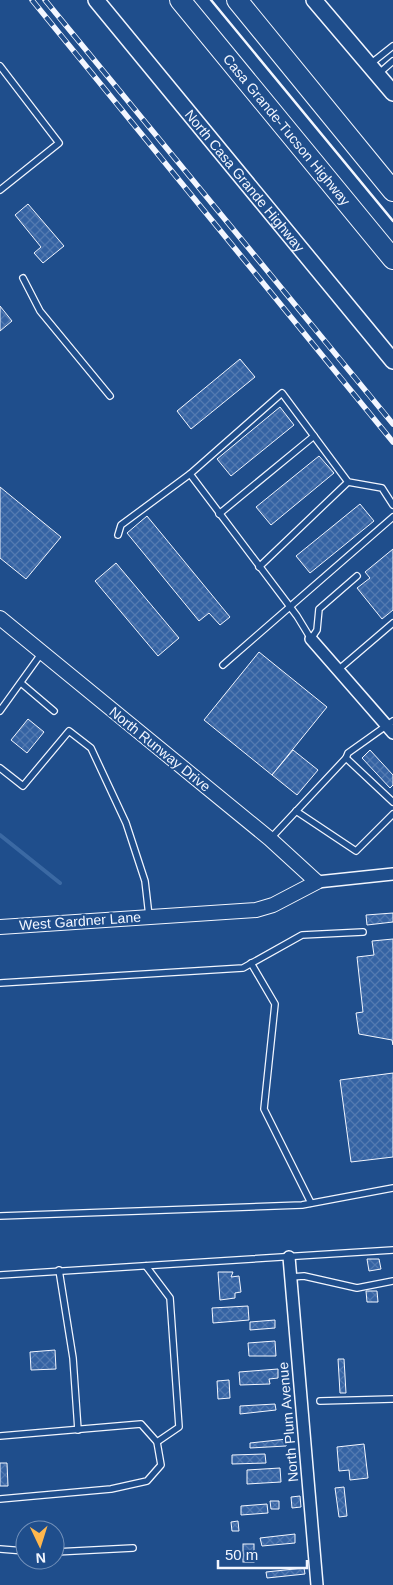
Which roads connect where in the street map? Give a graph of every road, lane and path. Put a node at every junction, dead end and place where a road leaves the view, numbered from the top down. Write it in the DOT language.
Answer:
graph roads {
  1 [pos="96,0"];
  2 [pos="180,0"];
  3 [pos="237,0"];
  4 [pos="314,0"];
  5 [pos="393,46"];
  6 [pos="393,61"];
  7 [pos="0,66"];
  8 [pos="373,70"];
  9 [pos="393,93"];
  10 [pos="0,190"];
  11 [pos="393,191"];
  12 [pos="393,259"];
  13 [pos="23,278"];
  14 [pos="393,361"];
  15 [pos="110,396"];
  16 [pos="314,436"];
  17 [pos="190,474"];
  18 [pos="348,482"];
  19 [pos="393,505"];
  20 [pos="219,514"];
  21 [pos="393,517"];
  22 [pos="118,535"];
  23 [pos="259,567"];
  24 [pos="357,576"];
  25 [pos="290,608"];
  26 [pos="0,618"];
  27 [pos="393,623"];
  28 [pos="311,639"];
  29 [pos="42,652"];
  30 [pos="223,666"];
  31 [pos="338,670"];
  32 [pos="20,683"];
  33 [pos="0,711"];
  34 [pos="54,711"];
  35 [pos="391,727"];
  36 [pos="346,758"];
  37 [pos="0,768"];
  38 [pos="393,802"];
  39 [pos="296,811"];
  40 [pos="393,814"];
  41 [pos="270,839"];
  42 [pos="393,874"];
  43 [pos="317,882"];
  44 [pos="149,916"];
  45 [pos="0,927"];
  46 [pos="363,932"];
  47 [pos="251,963"];
  48 [pos="0,983"];
  49 [pos="393,1188"];
  50 [pos="311,1203"];
  51 [pos="0,1216"];
  52 [pos="393,1250"];
  53 [pos="289,1257"];
  54 [pos="146,1266"];
  55 [pos="60,1270"];
  56 [pos="0,1275"];
  57 [pos="291,1277"];
  58 [pos="393,1281"];
  59 [pos="393,1399"];
  60 [pos="320,1401"];
  61 [pos="78,1430"];
  62 [pos="0,1436"];
  63 [pos="158,1442"];
  64 [pos="0,1499"];
  65 [pos="133,1548"];
  66 [pos="0,1549"];
  67 [pos="15,1550"];
  68 [pos="65,1551"];
  69 [pos="317,1585"];
  1 -- 14 [label="main road, North Casa Grande Highway"];
  2 -- 12 [label="highway, Casa Grande-Tucson Highway"];
  3 -- 11 [label="highway"];
  4 -- 8 [label="main road"];
  5 -- 8 [label="lane"];
  6 -- 8 [label="lane"];
  7 -- 10 [label="lane"];
  8 -- 9 [label="main road"];
  13 -- 15 [label="lane"];
  16 -- 17 [label="lane"];
  16 -- 18 [label="lane"];
  16 -- 20 [label="lane"];
  17 -- 20 [label="lane"];
  17 -- 22 [label="lane"];
  18 -- 19 [label="lane"];
  18 -- 23 [label="lane"];
  20 -- 23 [label="lane"];
  21 -- 25 [label="lane"];
  23 -- 25 [label="lane"];
  24 -- 28 [label="lane"];
  25 -- 28 [label="lane"];
  25 -- 30 [label="lane"];
  26 -- 29 [label="street, North Runway Drive"];
  27 -- 31 [label="lane"];
  28 -- 31 [label="street"];
  29 -- 32 [label="lane"];
  29 -- 41 [label="street, North Runway Drive"];
  31 -- 35 [label="street"];
  32 -- 33 [label="lane"];
  32 -- 34 [label="lane"];
  35 -- 36 [label="lane"];
  36 -- 38 [label="lane"];
  36 -- 39 [label="lane"];
  37 -- 44 [label="lane"];
  39 -- 40 [label="lane"];
  39 -- 41 [label="lane"];
  41 -- 43 [label="street, North Runway Drive"];
  42 -- 43 [label="street, West Gardner Lane"];
  43 -- 44 [label="street, West Gardner Lane"];
  44 -- 45 [label="street, West Gardner Lane"];
  46 -- 47 [label="lane"];
  47 -- 48 [label="lane"];
  47 -- 50 [label="lane"];
  49 -- 50 [label="lane"];
  50 -- 51 [label="lane"];
  52 -- 53 [label="lane"];
  53 -- 54 [label="lane"];
  53 -- 57 [label="street, North Plum Avenue"];
  54 -- 55 [label="lane"];
  54 -- 63 [label="lane"];
  55 -- 56 [label="lane"];
  55 -- 61 [label="lane"];
  57 -- 58 [label="lane"];
  57 -- 69 [label="street, North Plum Avenue"];
  59 -- 60 [label="lane"];
  61 -- 62 [label="lane"];
  61 -- 63 [label="lane"];
  63 -- 64 [label="lane"];
  65 -- 68 [label="lane"];
  66 -- 67 [label="lane"];
}
